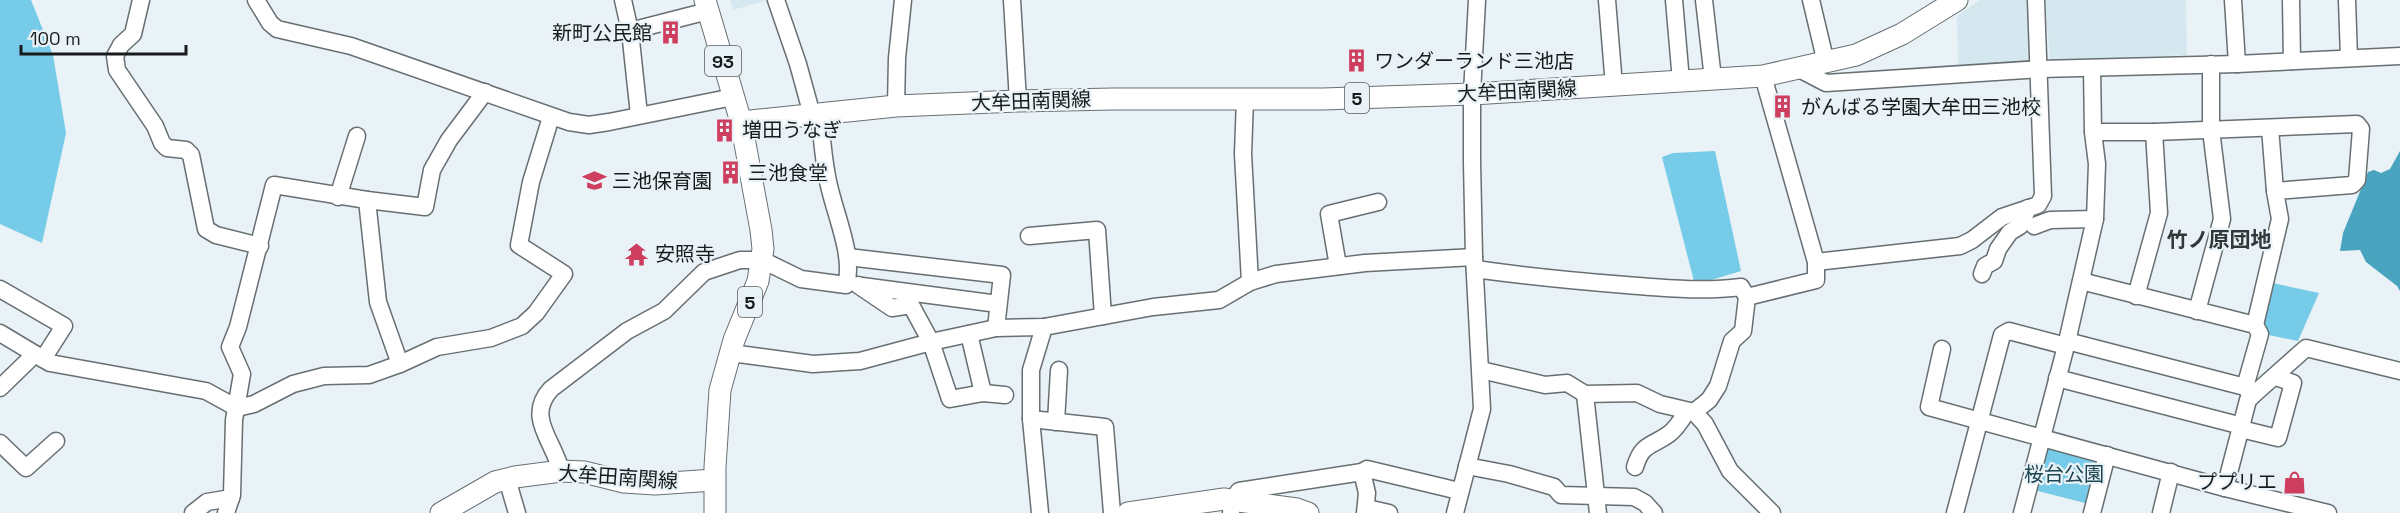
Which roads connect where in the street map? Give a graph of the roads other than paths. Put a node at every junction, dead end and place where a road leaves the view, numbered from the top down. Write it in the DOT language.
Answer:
graph roads {
  1 [pos="141,0"];
  2 [pos="256,0"];
  3 [pos="623,0"];
  4 [pos="776,0"];
  5 [pos="903,0"];
  6 [pos="1012,0"];
  7 [pos="1477,0"];
  8 [pos="1607,0"];
  9 [pos="1674,0"];
  10 [pos="1704,0"];
  11 [pos="1811,0"];
  12 [pos="1957,0"];
  13 [pos="2036,0"];
  14 [pos="2233,0"];
  15 [pos="2291,0"];
  16 [pos="2347,0"];
  17 [pos="707,6"];
  18 [pos="630,31"];
  19 [pos="2400,56"];
  20 [pos="2349,58"];
  21 [pos="2292,61"];
  22 [pos="1826,63"];
  23 [pos="2211,64"];
  24 [pos="2237,64"];
  25 [pos="2092,68"];
  26 [pos="1799,69"];
  27 [pos="2040,69"];
  28 [pos="1763,76"];
  29 [pos="1713,79"];
  30 [pos="1681,81"];
  31 [pos="1614,86"];
  32 [pos="485,92"];
  33 [pos="1472,94"];
  34 [pos="732,97"];
  35 [pos="1245,99"];
  36 [pos="1018,101"];
  37 [pos="897,106"];
  38 [pos="639,115"];
  39 [pos="816,115"];
  40 [pos="551,117"];
  41 [pos="741,122"];
  42 [pos="2270,128"];
  43 [pos="2211,130"];
  44 [pos="2094,132"];
  45 [pos="2154,132"];
  46 [pos="357,136"];
  47 [pos="2275,191"];
  48 [pos="338,197"];
  49 [pos="367,200"];
  50 [pos="1378,202"];
  51 [pos="2028,208"];
  52 [pos="2095,219"];
  53 [pos="2034,226"];
  54 [pos="1029,236"];
  55 [pos="260,246"];
  56 [pos="848,257"];
  57 [pos="762,260"];
  58 [pos="1816,262"];
  59 [pos="1474,263"];
  60 [pos="1338,266"];
  61 [pos="1982,274"];
  62 [pos="2081,281"];
  63 [pos="1250,282"];
  64 [pos="852,285"];
  65 [pos="0,289"];
  66 [pos="2136,296"];
  67 [pos="1747,297"];
  68 [pos="998,303"];
  69 [pos="2197,311"];
  70 [pos="1103,316"];
  71 [pos="2255,325"];
  72 [pos="1044,327"];
  73 [pos="996,328"];
  74 [pos="0,333"];
  75 [pos="969,334"];
  76 [pos="931,342"];
  77 [pos="2067,343"];
  78 [pos="1941,349"];
  79 [pos="731,353"];
  80 [pos="39,357"];
  81 [pos="400,364"];
  82 [pos="1059,370"];
  83 [pos="1481,370"];
  84 [pos="2400,371"];
  85 [pos="2276,377"];
  86 [pos="2057,378"];
  87 [pos="0,388"];
  88 [pos="2249,392"];
  89 [pos="983,393"];
  90 [pos="1585,394"];
  91 [pos="1005,395"];
  92 [pos="237,408"];
  93 [pos="1690,411"];
  94 [pos="1031,419"];
  95 [pos="1056,422"];
  96 [pos="1980,422"];
  97 [pos="2241,428"];
  98 [pos="2041,439"];
  99 [pos="56,441"];
  100 [pos="0,443"];
  101 [pos="2107,455"];
  102 [pos="1467,466"];
  103 [pos="1635,467"];
  104 [pos="561,471"];
  105 [pos="1362,472"];
  106 [pos="2172,472"];
  107 [pos="507,479"];
  108 [pos="714,480"];
  109 [pos="2225,488"];
  110 [pos="1460,491"];
  111 [pos="1597,496"];
  112 [pos="229,506"];
  113 [pos="1232,507"];
  114 [pos="1366,511"];
  115 [pos="2324,512"];
  116 [pos="193,513"];
  117 [pos="441,513"];
  118 [pos="518,513"];
  119 [pos="715,513"];
  120 [pos="1040,513"];
  121 [pos="1112,513"];
  122 [pos="1128,513"];
  123 [pos="1308,513"];
  124 [pos="1389,513"];
  125 [pos="1455,513"];
  126 [pos="1598,513"];
  127 [pos="1654,513"];
  128 [pos="1772,513"];
  129 [pos="1955,513"];
  130 [pos="2022,513"];
  131 [pos="2092,513"];
  132 [pos="2161,513"];
  1 -- 55 [label="street"];
  2 -- 32 [label="street"];
  3 -- 18 [label="street"];
  4 -- 39 [label="street"];
  5 -- 37 [label="street"];
  6 -- 36 [label="street"];
  7 -- 33 [label="street"];
  8 -- 31 [label="street"];
  9 -- 30 [label="street"];
  10 -- 29 [label="street"];
  11 -- 22 [label="street"];
  12 -- 22 [label="main road, 大牟田南関線 / 5"];
  13 -- 27 [label="street"];
  14 -- 24 [label="street"];
  15 -- 21 [label="street"];
  16 -- 20 [label="street"];
  17 -- 18 [label="street"];
  17 -- 34 [label="main road, 93"];
  18 -- 38 [label="street"];
  19 -- 20 [label="street"];
  20 -- 21 [label="street"];
  21 -- 24 [label="street"];
  22 -- 26 [label="main road, 大牟田南関線 / 5"];
  23 -- 24 [label="street"];
  23 -- 25 [label="street"];
  23 -- 43 [label="street"];
  25 -- 27 [label="street"];
  25 -- 44 [label="street"];
  26 -- 27 [label="street"];
  26 -- 28 [label="main road, 大牟田南関線 / 5"];
  27 -- 51 [label="street"];
  28 -- 29 [label="main road, 大牟田南関線 / 5"];
  28 -- 58 [label="street"];
  29 -- 30 [label="main road, 大牟田南関線 / 5"];
  30 -- 31 [label="main road, 大牟田南関線 / 5"];
  31 -- 33 [label="main road, 大牟田南関線 / 5"];
  32 -- 40 [label="street"];
  32 -- 49 [label="street"];
  33 -- 35 [label="main road, 大牟田南関線 / 5"];
  33 -- 59 [label="street"];
  34 -- 38 [label="street"];
  34 -- 41 [label="main road, 93"];
  35 -- 36 [label="main road, 大牟田南関線 / 5"];
  35 -- 63 [label="street"];
  36 -- 37 [label="main road, 大牟田南関線 / 5"];
  37 -- 39 [label="main road, 大牟田南関線 / 5"];
  38 -- 40 [label="street"];
  39 -- 41 [label="main road, 大牟田南関線 / 5"];
  39 -- 56 [label="street"];
  40 -- 81 [label="street"];
  41 -- 57 [label="main road, 5"];
  42 -- 43 [label="street"];
  42 -- 47 [label="street"];
  42 -- 47 [label="street"];
  43 -- 45 [label="street"];
  43 -- 69 [label="street"];
  44 -- 45 [label="street"];
  44 -- 52 [label="street"];
  45 -- 66 [label="street"];
  46 -- 48 [label="street"];
  47 -- 71 [label="street"];
  48 -- 49 [label="street"];
  48 -- 55 [label="street"];
  49 -- 81 [label="street"];
  50 -- 60 [label="street"];
  51 -- 58 [label="street"];
  51 -- 61 [label="street"];
  52 -- 53 [label="street"];
  52 -- 62 [label="street"];
  54 -- 70 [label="street"];
  55 -- 92 [label="street"];
  56 -- 64 [label="street"];
  56 -- 68 [label="street"];
  57 -- 64 [label="street"];
  57 -- 79 [label="main road, 5"];
  57 -- 104 [label="street"];
  58 -- 67 [label="street"];
  59 -- 60 [label="street"];
  59 -- 67 [label="street"];
  59 -- 83 [label="street"];
  60 -- 63 [label="street"];
  62 -- 66 [label="street"];
  62 -- 77 [label="street"];
  63 -- 70 [label="street"];
  64 -- 68 [label="street"];
  64 -- 76 [label="street"];
  65 -- 80 [label="street"];
  66 -- 69 [label="street"];
  67 -- 93 [label="street"];
  68 -- 73 [label="street"];
  69 -- 71 [label="street"];
  70 -- 72 [label="street"];
  71 -- 88 [label="street"];
  72 -- 73 [label="street"];
  72 -- 94 [label="street"];
  73 -- 75 [label="street"];
  74 -- 80 [label="street"];
  75 -- 76 [label="street"];
  75 -- 89 [label="street"];
  76 -- 79 [label="street"];
  76 -- 89 [label="street"];
  77 -- 86 [label="street"];
  77 -- 88 [label="street"];
  77 -- 96 [label="street"];
  78 -- 96 [label="street"];
  79 -- 108 [label="main road, 5"];
  80 -- 87 [label="street"];
  80 -- 92 [label="street"];
  81 -- 92 [label="street"];
  82 -- 95 [label="street"];
  83 -- 90 [label="street"];
  83 -- 102 [label="street"];
  84 -- 85 [label="street"];
  85 -- 88 [label="street"];
  85 -- 97 [label="street"];
  86 -- 97 [label="street"];
  86 -- 98 [label="street"];
  88 -- 97 [label="street"];
  89 -- 91 [label="street"];
  90 -- 93 [label="street"];
  90 -- 111 [label="street"];
  92 -- 112 [label="street"];
  93 -- 103 [label="street"];
  93 -- 128 [label="street"];
  94 -- 95 [label="street"];
  94 -- 120 [label="street"];
  95 -- 121 [label="street"];
  96 -- 98 [label="street"];
  96 -- 129 [label="street"];
  97 -- 109 [label="street"];
  98 -- 101 [label="street"];
  98 -- 130 [label="street"];
  99 -- 100 [label="street"];
  101 -- 106 [label="street"];
  101 -- 131 [label="street"];
  102 -- 110 [label="street"];
  102 -- 111 [label="street"];
  104 -- 107 [label="main road, 大牟田南関線"];
  104 -- 108 [label="main road, 大牟田南関線"];
  105 -- 110 [label="street"];
  105 -- 113 [label="street"];
  105 -- 114 [label="street"];
  106 -- 109 [label="street"];
  106 -- 132 [label="street"];
  107 -- 117 [label="main road, 大牟田南関線"];
  107 -- 118 [label="street"];
  108 -- 119 [label="main road"];
  109 -- 115 [label="street"];
  110 -- 125 [label="street"];
  111 -- 126 [label="street"];
  111 -- 127 [label="street"];
  112 -- 116 [label="street"];
  113 -- 122 [label="main road"];
  113 -- 123 [label="main road"];
  114 -- 124 [label="street"];
}
